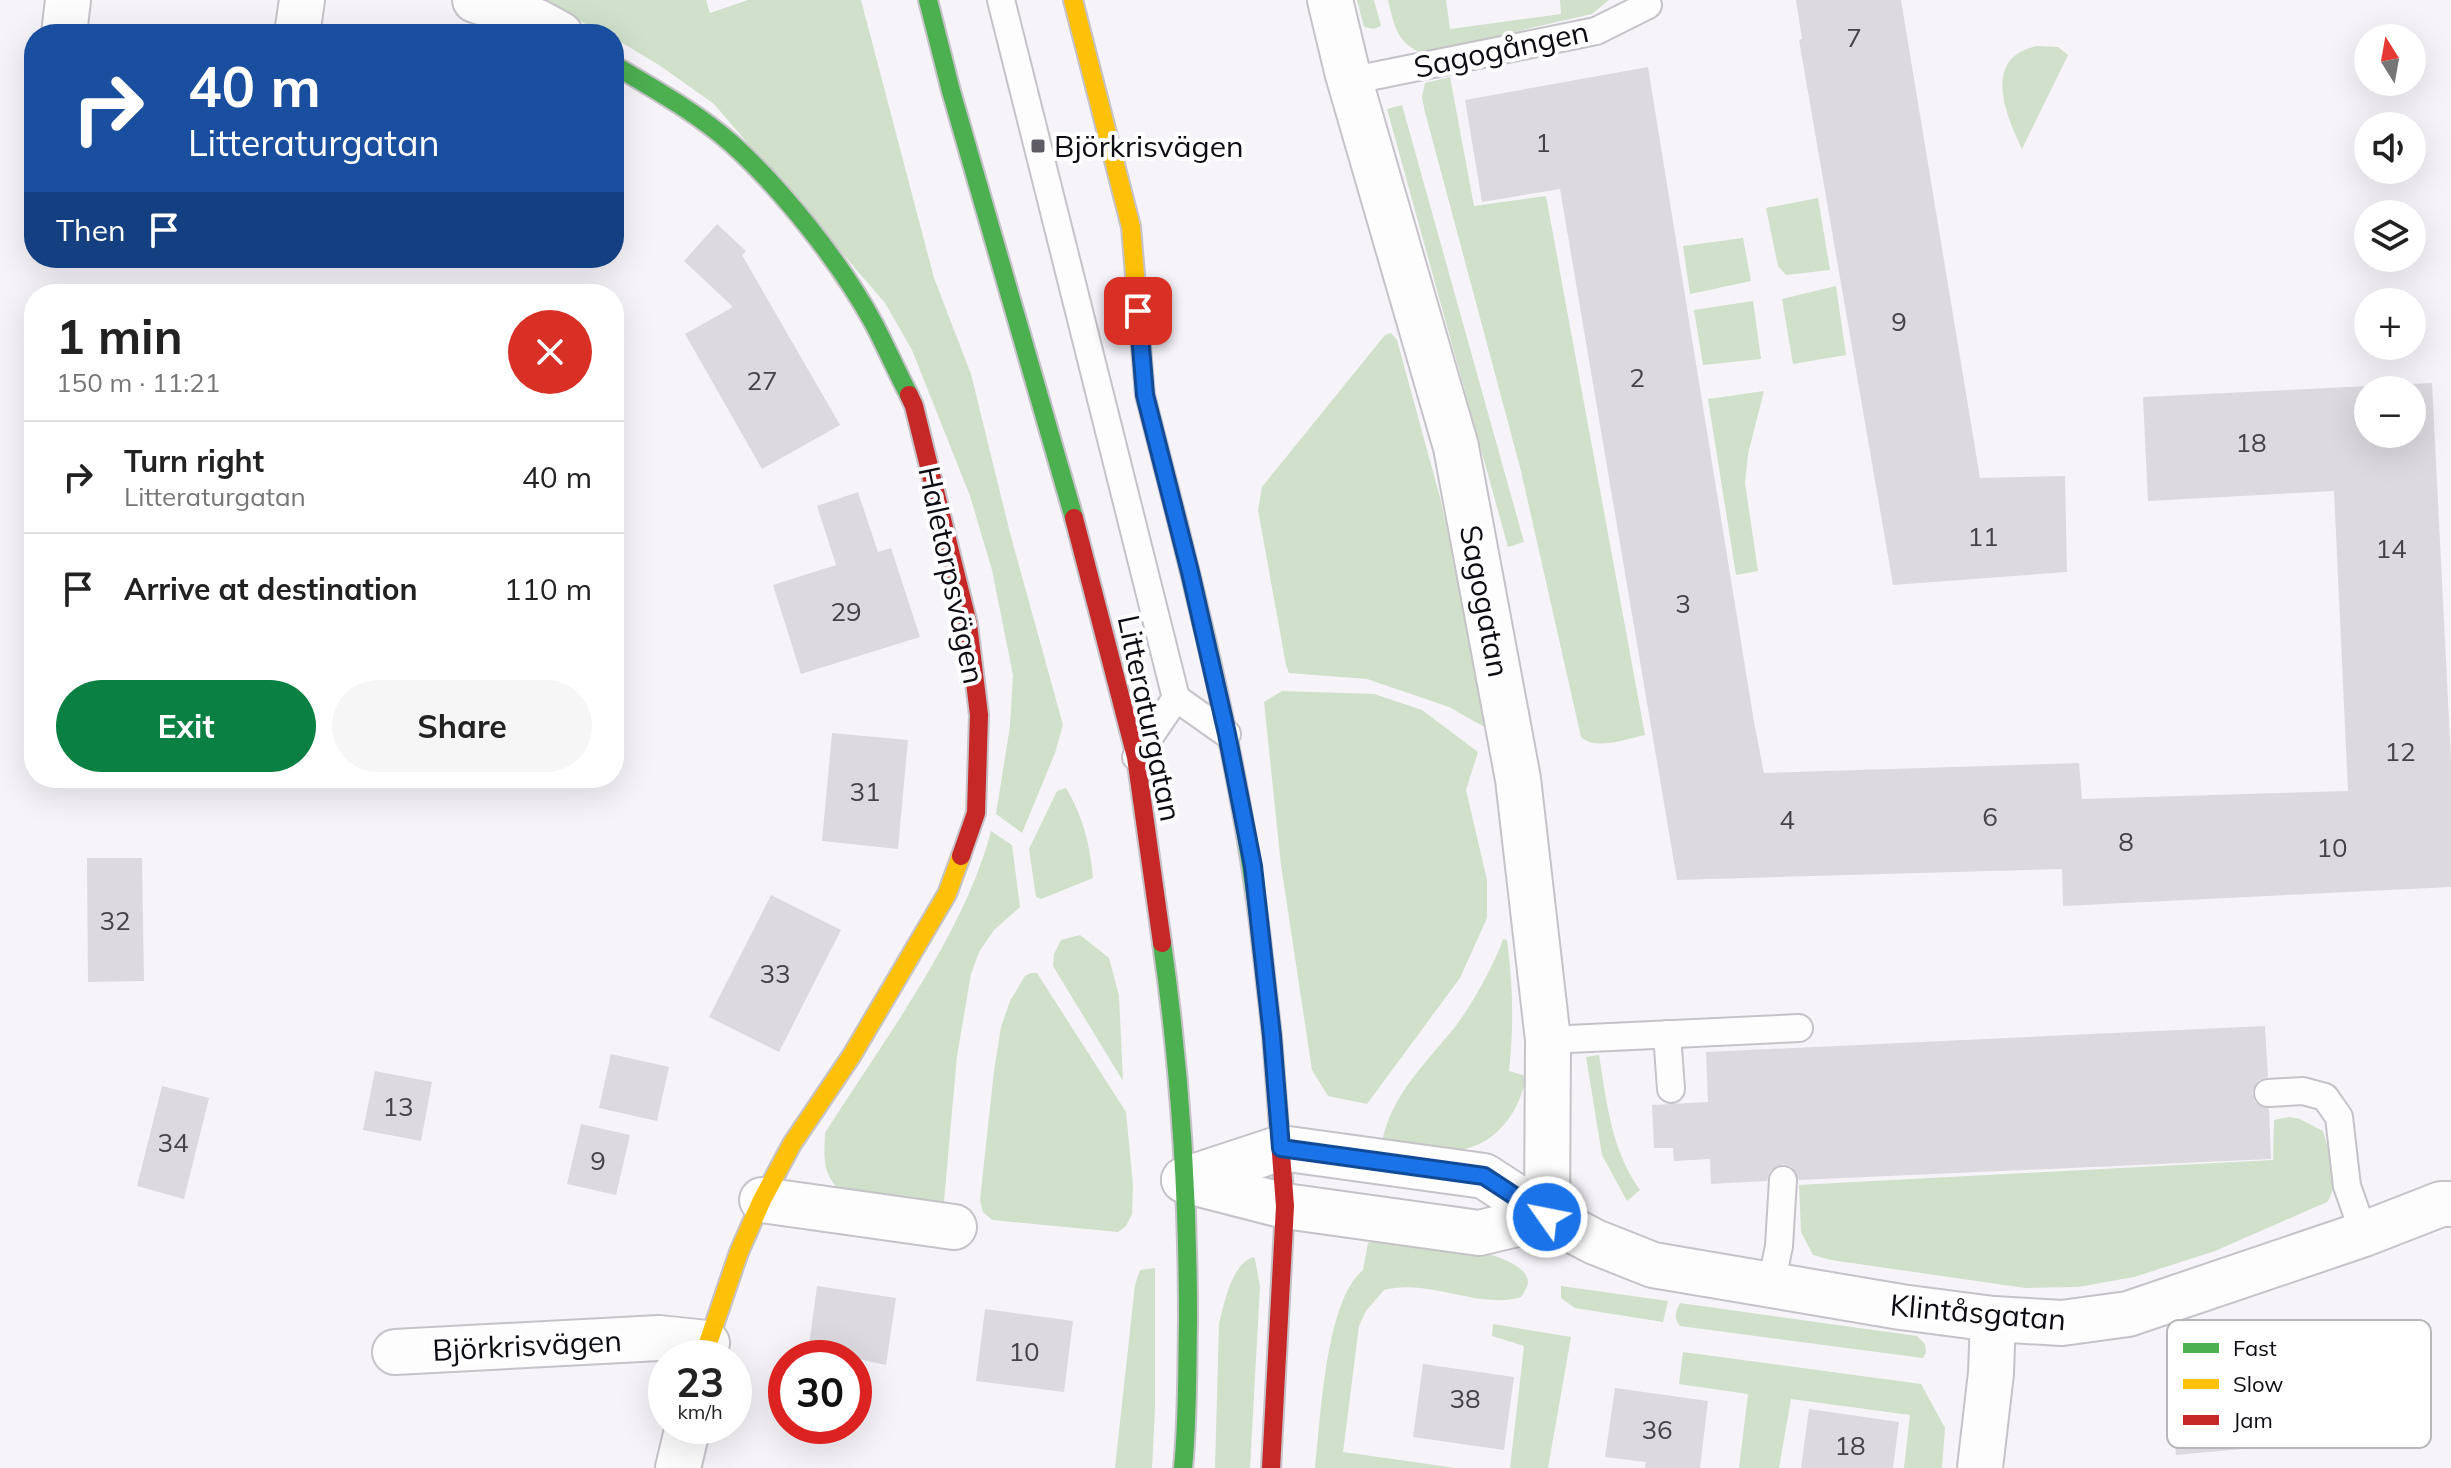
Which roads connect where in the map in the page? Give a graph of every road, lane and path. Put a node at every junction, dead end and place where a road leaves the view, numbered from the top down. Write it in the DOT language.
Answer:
graph roads {
  1 [pos="68,0"];
  2 [pos="302,0"];
  3 [pos="475,0"];
  4 [pos="928,0"];
  5 [pos="1001,0"];
  6 [pos="1073,0"];
  7 [pos="1330,0"];
  8 [pos="1648,5"];
  9 [pos="65,24"];
  10 [pos="298,24"];
  11 [pos="542,24"];
  12 [pos="624,71"];
  13 [pos="1349,81"];
  14 [pos="1176,698"];
  15 [pos="1227,734"];
  16 [pos="1136,757"];
  17 [pos="1799,1028"];
  18 [pos="1667,1034"];
  19 [pos="1548,1040"];
  20 [pos="1671,1089"];
  21 [pos="2268,1093"];
  22 [pos="1281,1148"];
  23 [pos="1184,1180"];
  24 [pos="1783,1180"];
  25 [pos="762,1200"];
  26 [pos="2451,1204"];
  27 [pos="1285,1206"];
  28 [pos="1547,1217"];
  29 [pos="954,1227"];
  30 [pos="2364,1234"];
  31 [pos="1771,1285"];
  32 [pos="1993,1319"];
  33 [pos="667,1340"];
  34 [pos="708,1340"];
  35 [pos="395,1352"];
  36 [pos="684,1444"];
  37 [pos="678,1468"];
  38 [pos="1183,1468"];
  39 [pos="1271,1468"];
  40 [pos="1980,1468"];
  1 -- 9 [label="street"];
  2 -- 10 [label="street"];
  3 -- 11 [label="street"];
  4 -- 16 [label="street, Litteraturgatan"];
  5 -- 14 [label="lane"];
  6 -- 15 [label="street"];
  7 -- 13 [label="street, Sagogatan"];
  8 -- 13 [label="lane, Sagogången"];
  12 -- 25 [label="street, Haletorpsvägen"];
  13 -- 19 [label="street, Sagogatan"];
  14 -- 15 [label="lane"];
  14 -- 16 [label="lane"];
  15 -- 22 [label="street"];
  16 -- 23 [label="street, Litteraturgatan"];
  17 -- 18 [label="lane"];
  18 -- 19 [label="lane"];
  18 -- 20 [label="lane"];
  19 -- 28 [label="street, Sagogatan"];
  21 -- 30 [label="lane"];
  22 -- 23 [label="street"];
  22 -- 27 [label="street"];
  22 -- 28 [label="street, Klintåsgatan"];
  23 -- 27 [label="street"];
  23 -- 38 [label="street, Litteraturgatan"];
  24 -- 31 [label="lane"];
  25 -- 29 [label="street"];
  25 -- 34 [label="street, Björkrisvägen"];
  26 -- 30 [label="street, Klintåsgatan"];
  27 -- 28 [label="street"];
  27 -- 39 [label="street"];
  28 -- 31 [label="street, Klintåsgatan"];
  30 -- 32 [label="street, Klintåsgatan"];
  31 -- 32 [label="street, Klintåsgatan"];
  32 -- 40 [label="street"];
  33 -- 35 [label="street, Björkrisvägen"];
  36 -- 37 [label="street"];
}
